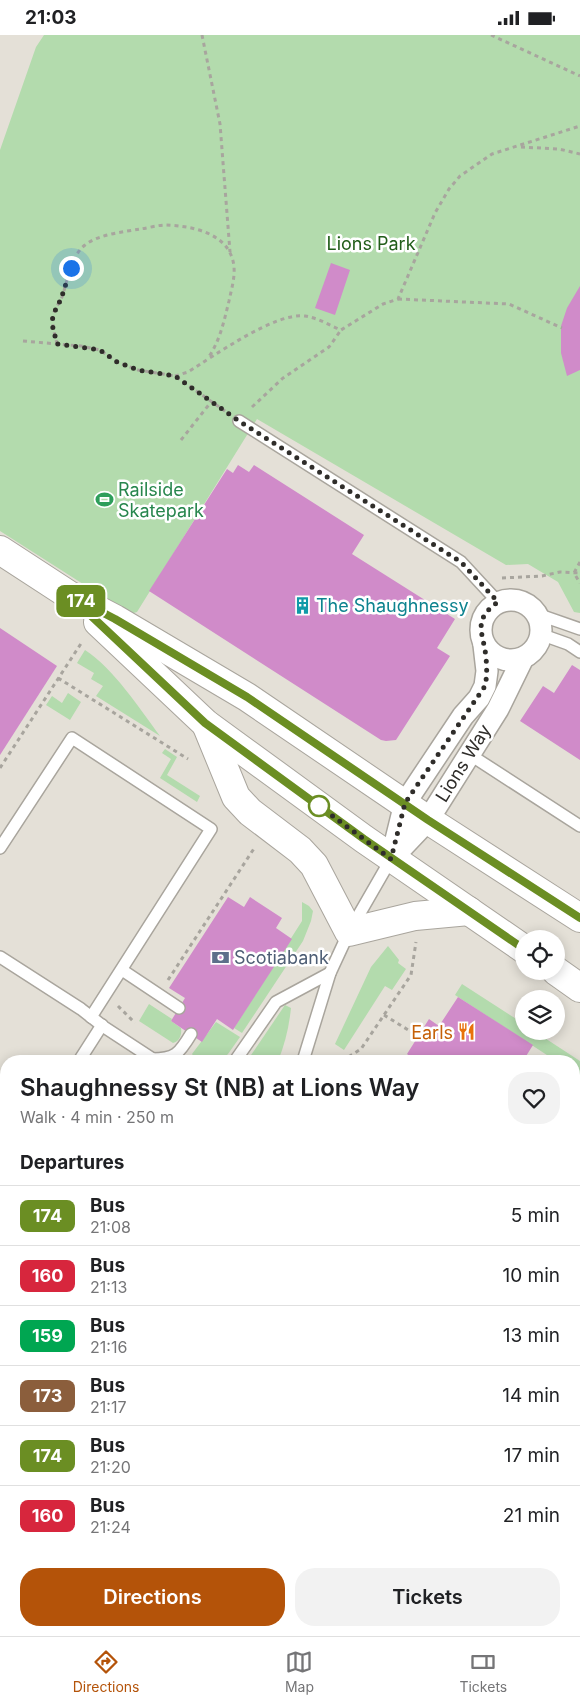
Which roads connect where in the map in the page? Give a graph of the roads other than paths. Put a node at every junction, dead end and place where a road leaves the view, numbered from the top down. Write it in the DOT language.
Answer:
graph roads {
  1 [pos="239,421"];
  2 [pos="0,550"];
  3 [pos="69,595"];
  4 [pos="498,602"];
  5 [pos="538,624"];
  6 [pos="580,629"];
  7 [pos="484,645"];
  8 [pos="580,652"];
  9 [pos="523,658"];
  10 [pos="205,723"];
  11 [pos="469,754"];
  12 [pos="405,803"];
  13 [pos="428,820"];
  14 [pos="580,826"];
  15 [pos="0,848"];
  16 [pos="391,859"];
  17 [pos="469,911"];
  18 [pos="580,917"];
  19 [pos="350,932"];
  20 [pos="515,943"];
  21 [pos="0,957"];
  22 [pos="122,971"];
  23 [pos="330,973"];
  24 [pos="565,977"];
  25 [pos="580,988"];
  26 [pos="179,1008"];
  27 [pos="91,1017"];
  28 [pos="102,1025"];
  29 [pos="191,1034"];
  30 [pos="83,1055"];
  31 [pos="147,1055"];
  32 [pos="176,1055"];
  33 [pos="240,1055"];
  34 [pos="305,1055"];
  1 -- 4 [label="lane"];
  2 -- 3 [label="main road"];
  3 -- 10 [label="main road"];
  3 -- 12 [label="main road"];
  4 -- 5 [label="street"];
  4 -- 7 [label="street"];
  5 -- 6 [label="lane"];
  5 -- 8 [label="lane"];
  5 -- 9 [label="street"];
  7 -- 9 [label="street"];
  7 -- 12 [label="street, Lions Way"];
  9 -- 11 [label="street, Lions Way"];
  10 -- 16 [label="main road"];
  10 -- 19 [label="main road"];
  11 -- 13 [label="street, Lions Way"];
  11 -- 14 [label="lane"];
  12 -- 13 [label="main road"];
  12 -- 16 [label="street, Lions Way"];
  13 -- 16 [label="street, Lions Way"];
  13 -- 18 [label="main road"];
  15 -- 22 [label="lane"];
  16 -- 17 [label="main road"];
  16 -- 19 [label="lane"];
  17 -- 19 [label="main road"];
  17 -- 20 [label="main road"];
  19 -- 23 [label="lane"];
  21 -- 27 [label="lane"];
  22 -- 26 [label="lane"];
  22 -- 27 [label="lane"];
  23 -- 33 [label="lane"];
  23 -- 34 [label="lane"];
  24 -- 25 [label="main road"];
  27 -- 28 [label="lane"];
  28 -- 30 [label="lane"];
  28 -- 31 [label="lane"];
  29 -- 32 [label="lane"];
}
